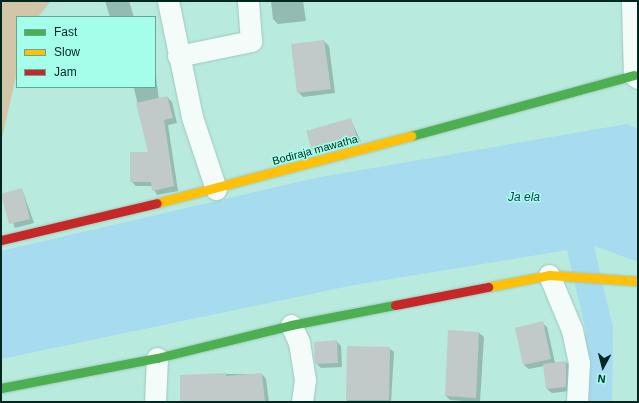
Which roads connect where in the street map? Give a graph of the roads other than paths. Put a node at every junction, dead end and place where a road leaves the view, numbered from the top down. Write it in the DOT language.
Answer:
graph roads {
  1 [pos="168,1"];
  2 [pos="248,1"];
  3 [pos="632,1"];
  4 [pos="178,56"];
  5 [pos="636,76"];
  6 [pos="216,189"];
  7 [pos="1,240"];
  8 [pos="559,274"];
  9 [pos="638,281"];
  10 [pos="291,325"];
  11 [pos="157,358"];
  12 [pos="1,388"];
  13 [pos="156,402"];
  14 [pos="302,402"];
  15 [pos="578,402"];
  1 -- 4 [label="street"];
  2 -- 4 [label="street"];
  3 -- 5 [label="street"];
  4 -- 6 [label="street"];
  5 -- 6 [label="street, Bodiraja mawatha"];
  6 -- 7 [label="street, Bodiraja mawatha"];
  8 -- 9 [label="street"];
  8 -- 10 [label="street"];
  8 -- 15 [label="street"];
  10 -- 11 [label="street"];
  10 -- 14 [label="street"];
  11 -- 12 [label="street"];
  11 -- 13 [label="street"];
}
